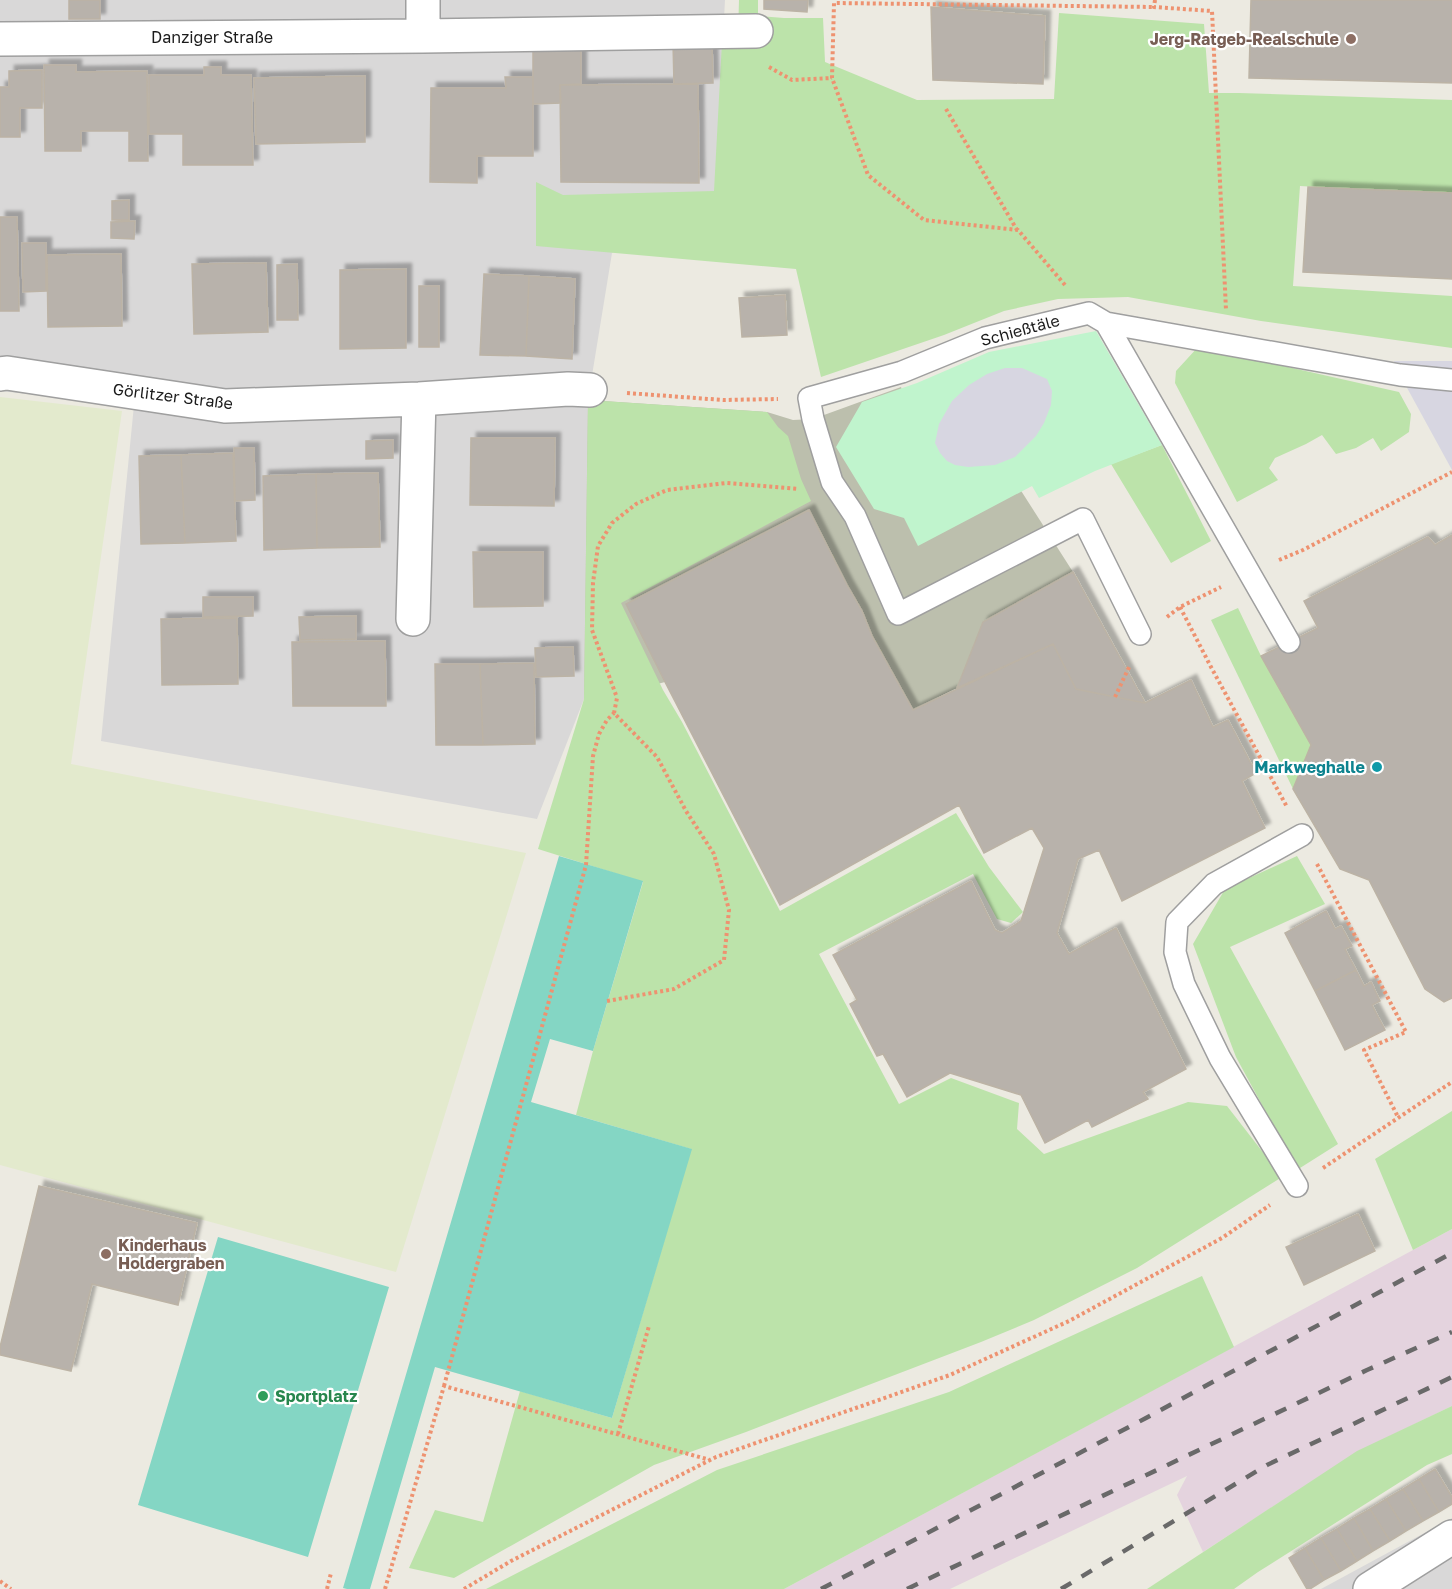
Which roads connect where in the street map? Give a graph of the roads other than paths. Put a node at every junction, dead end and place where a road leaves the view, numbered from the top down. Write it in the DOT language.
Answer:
graph roads {
  1 [pos="423,0"];
  2 [pos="756,31"];
  3 [pos="423,36"];
  4 [pos="0,39"];
  5 [pos="1098,318"];
  6 [pos="0,374"];
  7 [pos="1452,380"];
  8 [pos="590,390"];
  9 [pos="419,399"];
  10 [pos="413,619"];
  11 [pos="1140,634"];
  12 [pos="1289,642"];
  13 [pos="1302,835"];
  14 [pos="1297,1186"];
  15 [pos="1452,1538"];
  16 [pos="1370,1589"];
  1 -- 3 [label="street"];
  2 -- 3 [label="street, Danziger Straße"];
  3 -- 4 [label="street, Danziger Straße"];
  5 -- 7 [label="lane, Schießtäle"];
  5 -- 11 [label="lane, Schießtäle"];
  5 -- 12 [label="lane"];
  6 -- 9 [label="street, Görlitzer Straße"];
  8 -- 9 [label="street, Görlitzer Straße"];
  9 -- 10 [label="street"];
  13 -- 14 [label="lane"];
  15 -- 16 [label="street"];
}
